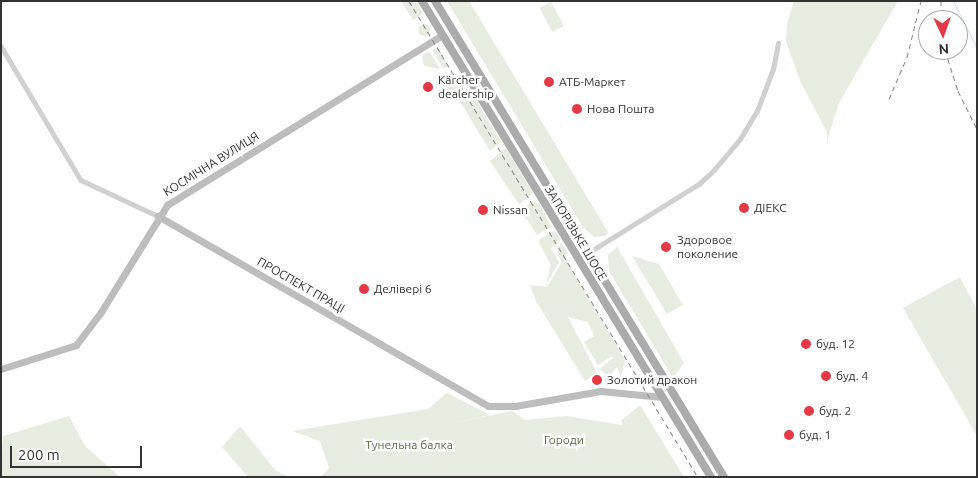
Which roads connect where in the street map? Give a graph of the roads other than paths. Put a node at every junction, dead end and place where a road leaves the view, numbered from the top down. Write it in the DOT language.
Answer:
graph roads {
  1 [pos="422,1"];
  2 [pos="435,1"];
  3 [pos="452,28"];
  4 [pos="442,35"];
  5 [pos="778,43"];
  6 [pos="1,46"];
  7 [pos="158,216"];
  8 [pos="588,253"];
  9 [pos="578,258"];
  10 [pos="1,369"];
  11 [pos="672,390"];
  12 [pos="662,397"];
  13 [pos="711,477"];
  14 [pos="724,477"];
  1 -- 4 [label="main road, ЗАПОРІЗЬКЕ ШОСЕ"];
  2 -- 3 [label="main road, ЗАПОРІЗЬКЕ ШОСЕ"];
  3 -- 4 [label="main road, КОСМІЧНА ВУЛИЦЯ"];
  3 -- 8 [label="main road, ЗАПОРІЗЬКЕ ШОСЕ"];
  4 -- 7 [label="main road, КОСМІЧНА ВУЛИЦЯ"];
  4 -- 9 [label="main road, ЗАПОРІЗЬКЕ ШОСЕ"];
  5 -- 8 [label="street"];
  6 -- 7 [label="street, ПРОСПЕКТ ПРАЦІ"];
  7 -- 10 [label="main road, КОСМІЧНА ВУЛИЦЯ"];
  7 -- 12 [label="main road, ПРОСПЕКТ ПРАЦІ"];
  8 -- 9 [label="main road"];
  8 -- 11 [label="main road, ЗАПОРІЗЬКЕ ШОСЕ"];
  9 -- 12 [label="main road, ЗАПОРІЗЬКЕ ШОСЕ"];
  11 -- 12 [label="main road"];
  11 -- 14 [label="main road, ЗАПОРІЗЬКЕ ШОСЕ"];
  12 -- 13 [label="main road, ЗАПОРІЗЬКЕ ШОСЕ"];
}
